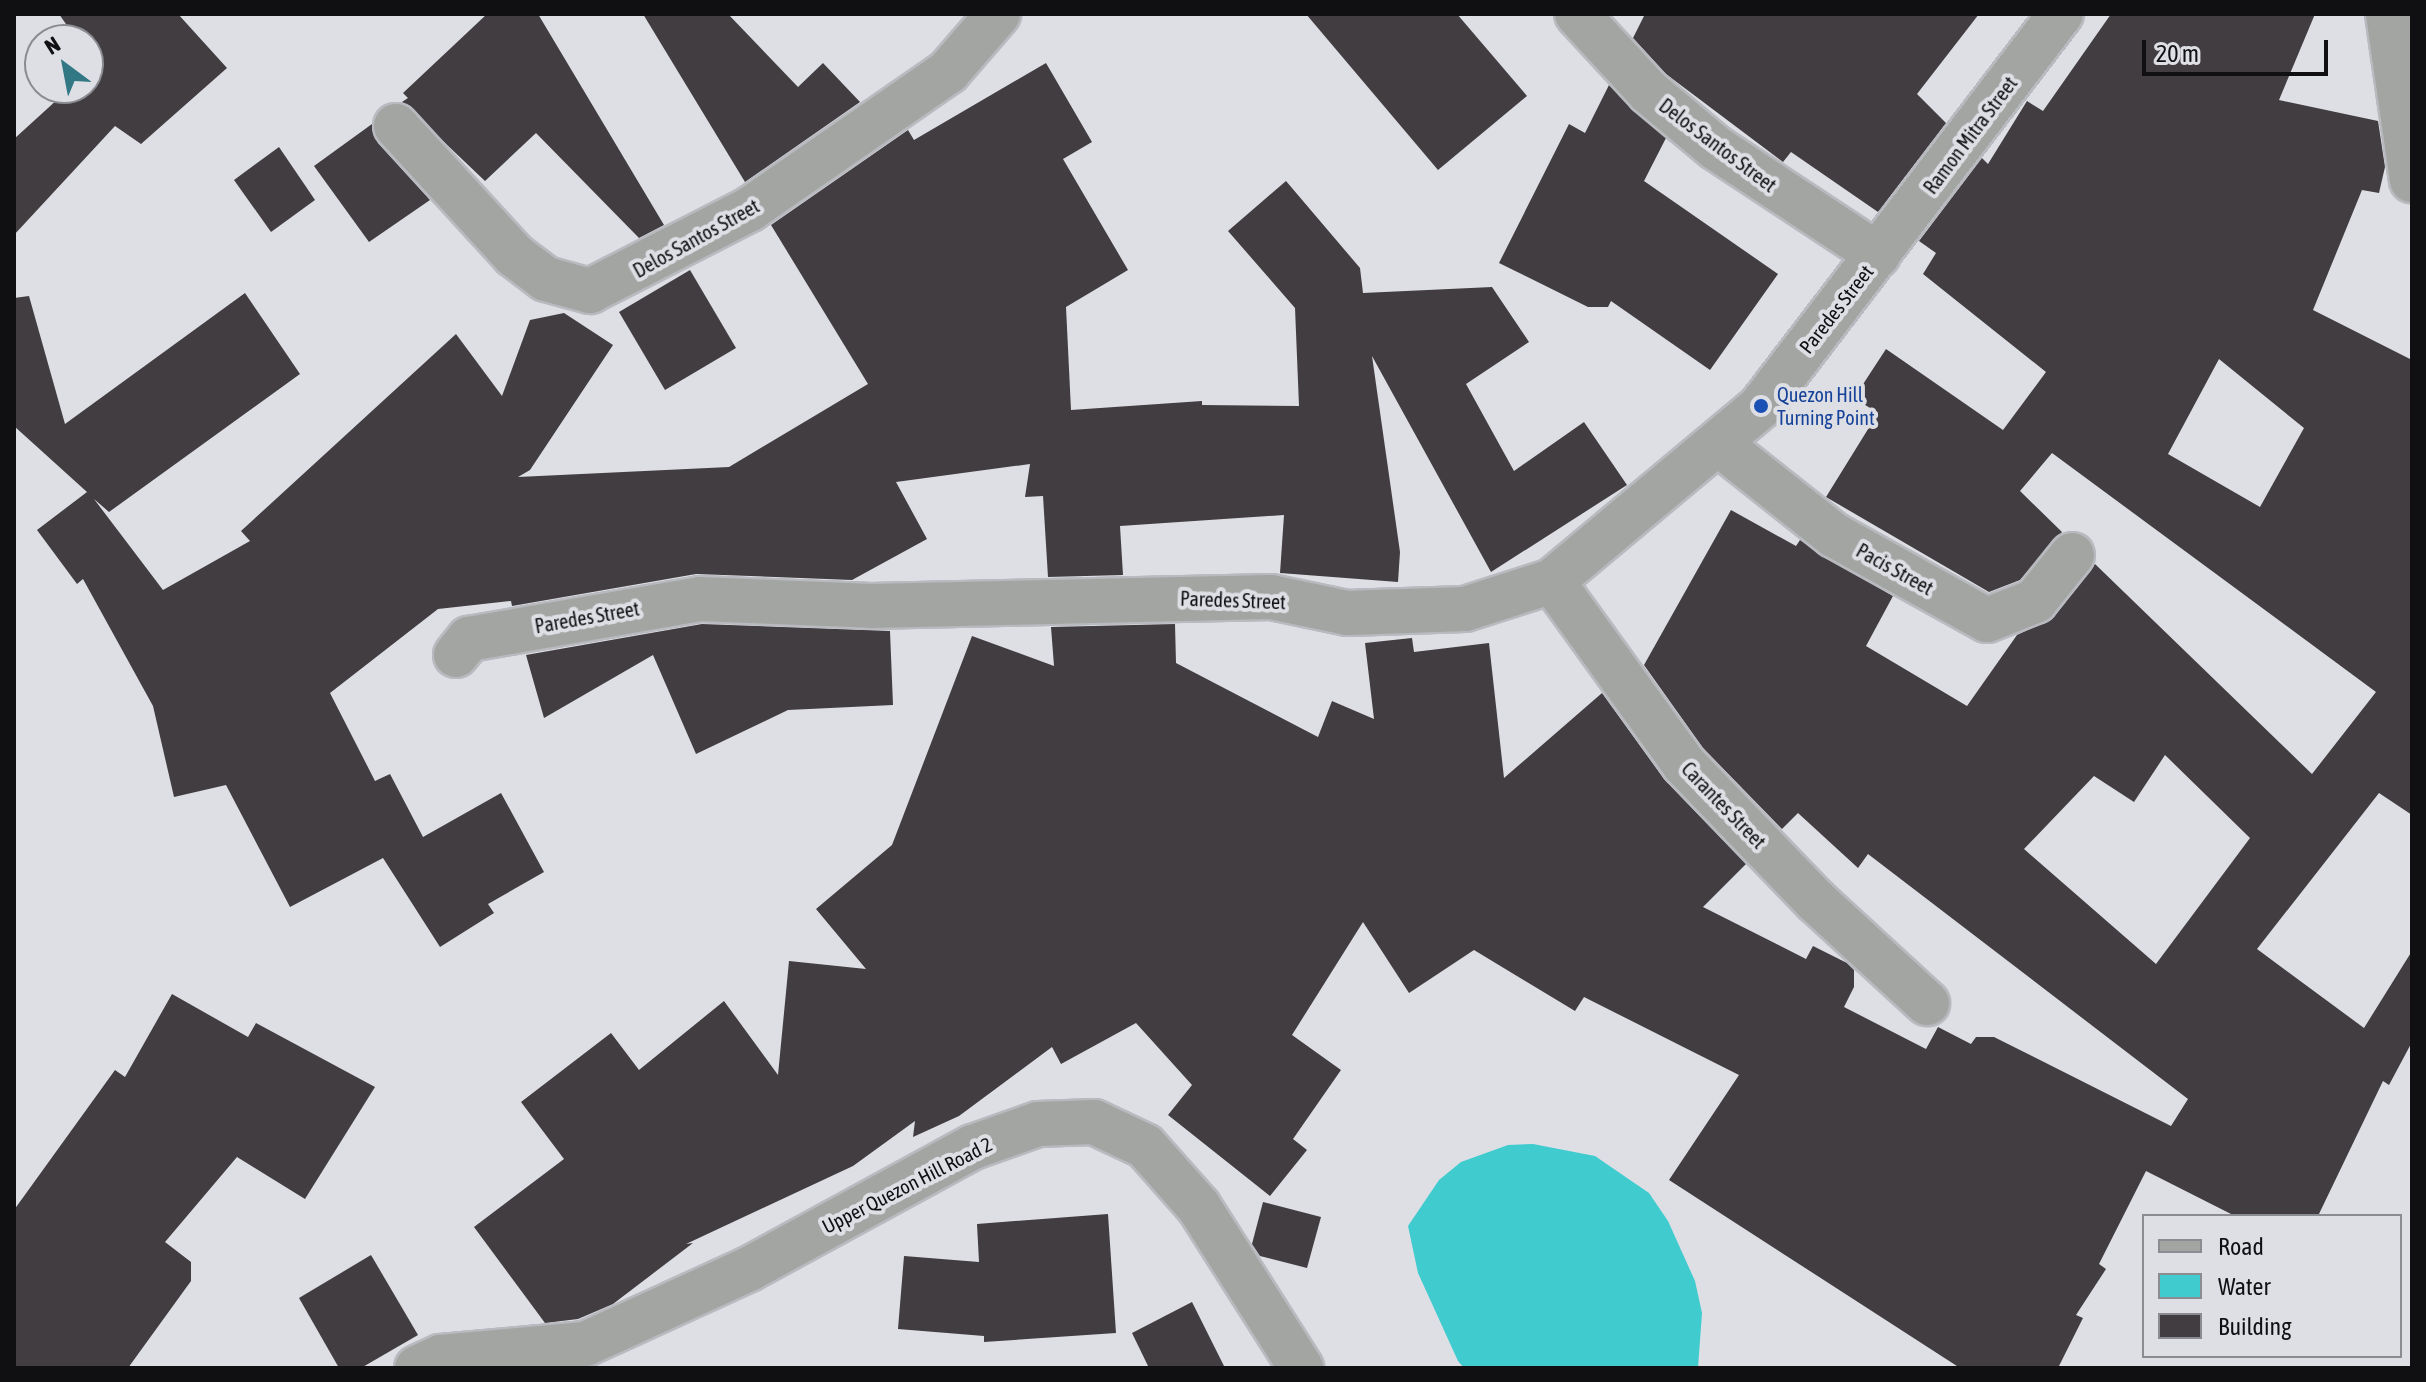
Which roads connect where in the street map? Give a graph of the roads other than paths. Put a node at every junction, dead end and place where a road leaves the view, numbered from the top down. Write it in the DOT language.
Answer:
graph roads {
  1 [pos="998,14"];
  2 [pos="1577,14"];
  3 [pos="2061,14"];
  4 [pos="2388,14"];
  5 [pos="396,126"];
  6 [pos="2412,180"];
  7 [pos="1878,255"];
  8 [pos="1719,444"];
  9 [pos="2072,555"];
  10 [pos="1552,581"];
  11 [pos="456,655"];
  12 [pos="1927,1003"];
  13 [pos="417,1368"];
  14 [pos="1301,1368"];
  1 -- 5 [label="street, Delos Santos Street"];
  2 -- 7 [label="street, Delos Santos Street"];
  3 -- 7 [label="street, Ramon Mitra Street"];
  4 -- 6 [label="street"];
  7 -- 8 [label="street, Paredes Street"];
  8 -- 9 [label="street, Pacis Street"];
  8 -- 10 [label="street, Paredes Street"];
  10 -- 11 [label="street, Paredes Street"];
  10 -- 12 [label="street, Carantes Street"];
  13 -- 14 [label="street, Upper Quezon Hill Road 2"];
}
